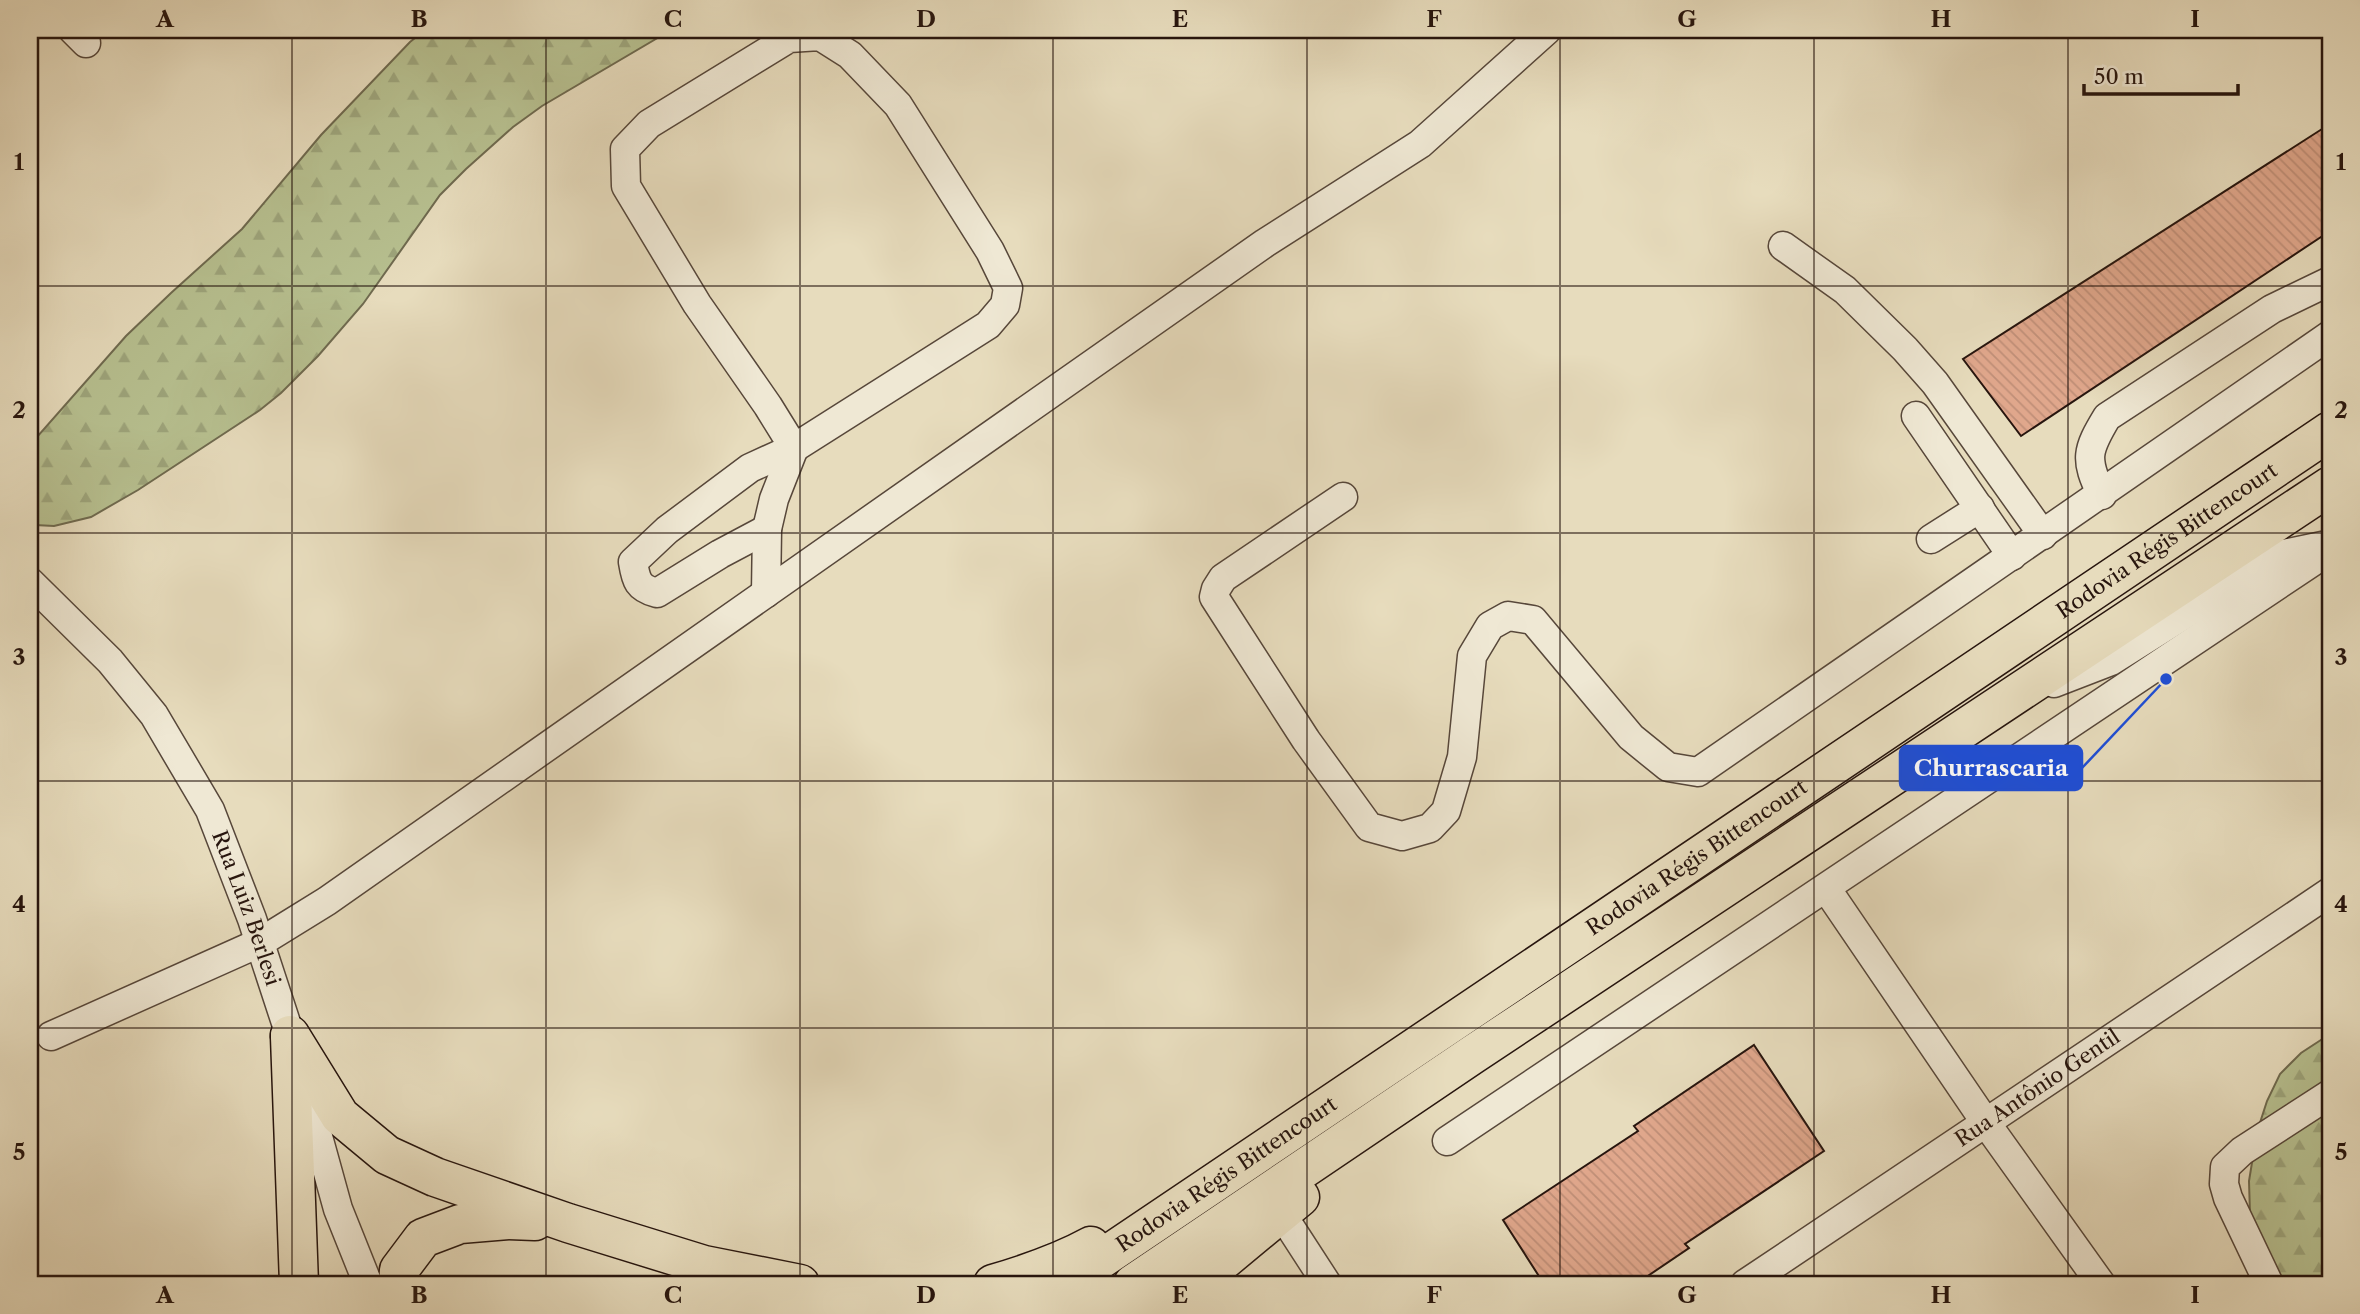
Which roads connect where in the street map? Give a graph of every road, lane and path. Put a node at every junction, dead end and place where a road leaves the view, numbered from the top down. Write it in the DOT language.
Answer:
graph roads {
  1 [pos="1547,30"];
  2 [pos="1783,246"];
  3 [pos="2330,281"];
  4 [pos="2330,335"];
  5 [pos="1916,416"];
  6 [pos="2330,431"];
  7 [pos="794,448"];
  8 [pos="2330,486"];
  9 [pos="2102,495"];
  10 [pos="1343,497"];
  11 [pos="1980,508"];
  12 [pos="767,529"];
  13 [pos="2043,535"];
  14 [pos="1931,539"];
  15 [pos="2330,544"];
  16 [pos="2330,550"];
  17 [pos="2012,556"];
  18 [pos="30,582"];
  19 [pos="766,593"];
  20 [pos="2012,699"];
  21 [pos="1826,888"];
  22 [pos="2330,892"];
  23 [pos="258,943"];
  24 [pos="290,1035"];
  25 [pos="51,1036"];
  26 [pos="1472,1055"];
  27 [pos="2330,1094"];
  28 [pos="1986,1123"];
  29 [pos="1296,1129"];
  30 [pos="1447,1141"];
  31 [pos="1281,1213"];
  32 [pos="568,1223"];
  33 [pos="299,1284"];
  34 [pos="368,1284"];
  35 [pos="398,1284"];
  36 [pos="800,1284"];
  37 [pos="993,1284"];
  38 [pos="1064,1284"];
  39 [pos="1133,1284"];
  40 [pos="1195,1284"];
  41 [pos="1327,1284"];
  42 [pos="1745,1284"];
  43 [pos="2101,1284"];
  44 [pos="2269,1284"];
  1 -- 19 [label="street"];
  2 -- 13 [label="street"];
  3 -- 9 [label="street"];
  4 -- 9 [label="street"];
  5 -- 11 [label="street"];
  6 -- 29 [label="highway, Rodovia Régis Bittencourt"];
  7 -- 7 [label="street"];
  7 -- 12 [label="street"];
  7 -- 12 [label="street"];
  8 -- 20 [label="highway, Rodovia Régis Bittencourt"];
  9 -- 13 [label="street"];
  10 -- 17 [label="street"];
  11 -- 14 [label="street"];
  11 -- 17 [label="street"];
  12 -- 19 [label="street"];
  13 -- 17 [label="street"];
  15 -- 20 [label="street"];
  16 -- 21 [label="street"];
  18 -- 23 [label="street, Rua Luiz Berlesi"];
  19 -- 23 [label="street"];
  20 -- 26 [label="highway, Rodovia Régis Bittencourt"];
  21 -- 28 [label="street"];
  21 -- 30 [label="street"];
  22 -- 28 [label="street, Rua Antônio Gentil"];
  23 -- 24 [label="street, Rua Luiz Berlesi"];
  23 -- 25 [label="street"];
  24 -- 32 [label="highway"];
  24 -- 33 [label="highway"];
  24 -- 34 [label="street, Rua Luiz Berlesi"];
  26 -- 31 [label="highway"];
  26 -- 39 [label="highway, Rodovia Régis Bittencourt"];
  27 -- 44 [label="street"];
  28 -- 42 [label="street, Rua Antônio Gentil"];
  28 -- 43 [label="street"];
  29 -- 37 [label="highway"];
  29 -- 38 [label="highway, Rodovia Régis Bittencourt"];
  31 -- 40 [label="highway"];
  31 -- 41 [label="street"];
  32 -- 35 [label="highway"];
  32 -- 36 [label="highway"];
}
